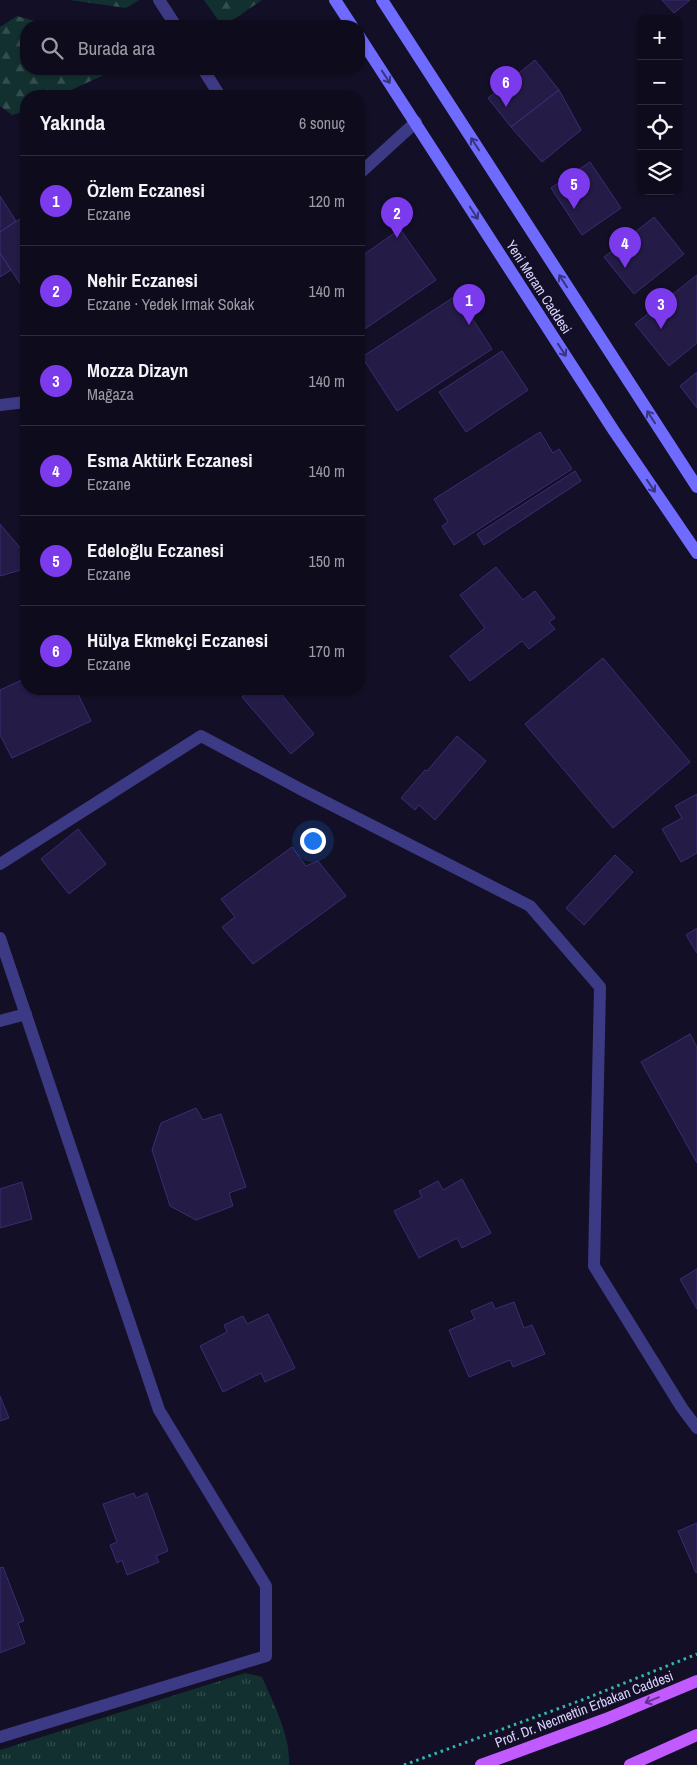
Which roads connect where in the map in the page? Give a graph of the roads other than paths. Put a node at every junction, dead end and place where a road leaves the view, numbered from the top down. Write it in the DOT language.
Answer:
graph roads {
  1 [pos="159,0"];
  2 [pos="335,0"];
  3 [pos="382,0"];
  4 [pos="172,20"];
  5 [pos="348,20"];
  6 [pos="365,45"];
  7 [pos="207,75"];
  8 [pos="216,90"];
  9 [pos="416,122"];
  10 [pos="365,169"];
  11 [pos="20,403"];
  12 [pos="0,405"];
  13 [pos="697,487"];
  14 [pos="697,553"];
  15 [pos="0,864"];
  16 [pos="0,938"];
  17 [pos="26,1014"];
  18 [pos="0,1021"];
  19 [pos="697,1428"];
  20 [pos="697,1681"];
  21 [pos="697,1735"];
  22 [pos="0,1737"];
  23 [pos="481,1765"];
  24 [pos="630,1765"];
  1 -- 4 [label="street"];
  2 -- 5 [label="main road"];
  13 -- 3 [label="main road, Yeni Meram Caddesi, one-way"];
  6 -- 9 [label="main road, Yeni Meram Caddesi, one-way"];
  7 -- 8 [label="street"];
  9 -- 10 [label="street"];
  9 -- 14 [label="main road, Yeni Meram Caddesi, one-way"];
  11 -- 12 [label="street"];
  15 -- 19 [label="street"];
  16 -- 17 [label="street"];
  17 -- 18 [label="street"];
  17 -- 22 [label="street"];
  20 -- 23 [label="main road, Prof. Dr. Necmettin Erbakan Caddesi, one-way"];
  21 -- 24 [label="main road"];
}
